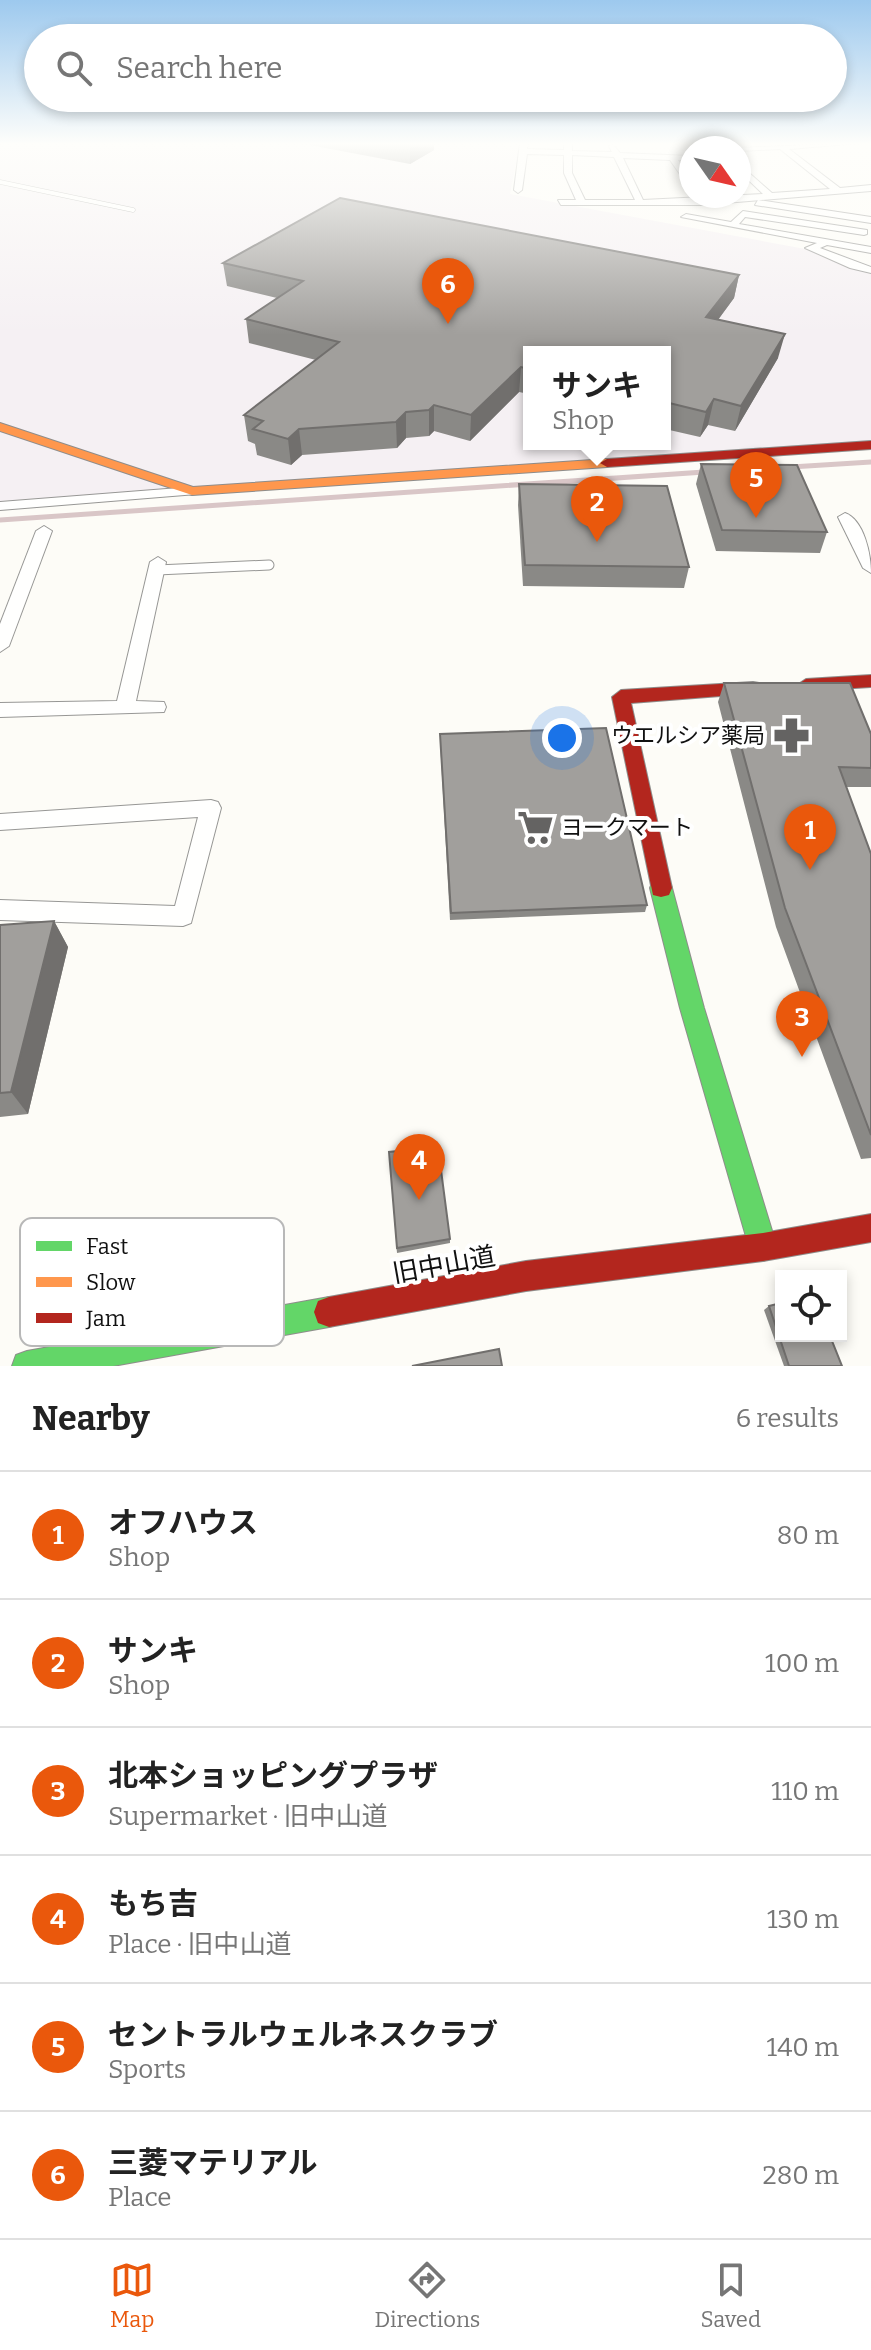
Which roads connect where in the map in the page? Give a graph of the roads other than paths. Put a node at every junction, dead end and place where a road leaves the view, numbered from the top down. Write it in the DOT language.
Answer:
graph roads {
  1 [pos="118,207"];
  2 [pos="792,207"];
  3 [pos="133,210"];
  4 [pos="686,217"];
  5 [pos="871,220"];
  6 [pos="733,225"];
  7 [pos="868,231"];
  8 [pos="833,242"];
  9 [pos="871,250"];
  10 [pos="871,270"];
  11 [pos="0,427"];
  12 [pos="871,445"];
  13 [pos="192,491"];
  14 [pos="0,506"];
  15 [pos="845,517"];
  16 [pos="44,531"];
  17 [pos="269,565"];
  18 [pos="157,566"];
  19 [pos="871,568"];
  20 [pos="0,646"];
  21 [pos="871,681"];
  22 [pos="157,707"];
  23 [pos="125,708"];
  24 [pos="0,710"];
  25 [pos="0,822"];
  26 [pos="0,910"];
  27 [pos="871,1228"];
  28 [pos="763,1247"];
  29 [pos="284,1320"];
  30 [pos="138,1346"];
  31 [pos="27,1366"];
  1 -- 3 [label="lane"];
  2 -- 5 [label="street"];
  4 -- 6 [label="street"];
  6 -- 7 [label="street"];
  6 -- 8 [label="street"];
  7 -- 8 [label="street"];
  8 -- 9 [label="street"];
  8 -- 10 [label="street"];
  11 -- 13 [label="street"];
  12 -- 13 [label="street"];
  13 -- 14 [label="street"];
  15 -- 19 [label="street"];
  16 -- 20 [label="street"];
  17 -- 18 [label="lane"];
  18 -- 23 [label="street"];
  21 -- 28 [label="street"];
  22 -- 23 [label="street"];
  23 -- 24 [label="street"];
  25 -- 26 [label="street"];
  27 -- 28 [label="street, 旧中山道"];
  28 -- 29 [label="street, 旧中山道"];
  30 -- 31 [label="street, 旧中山道"];
}
